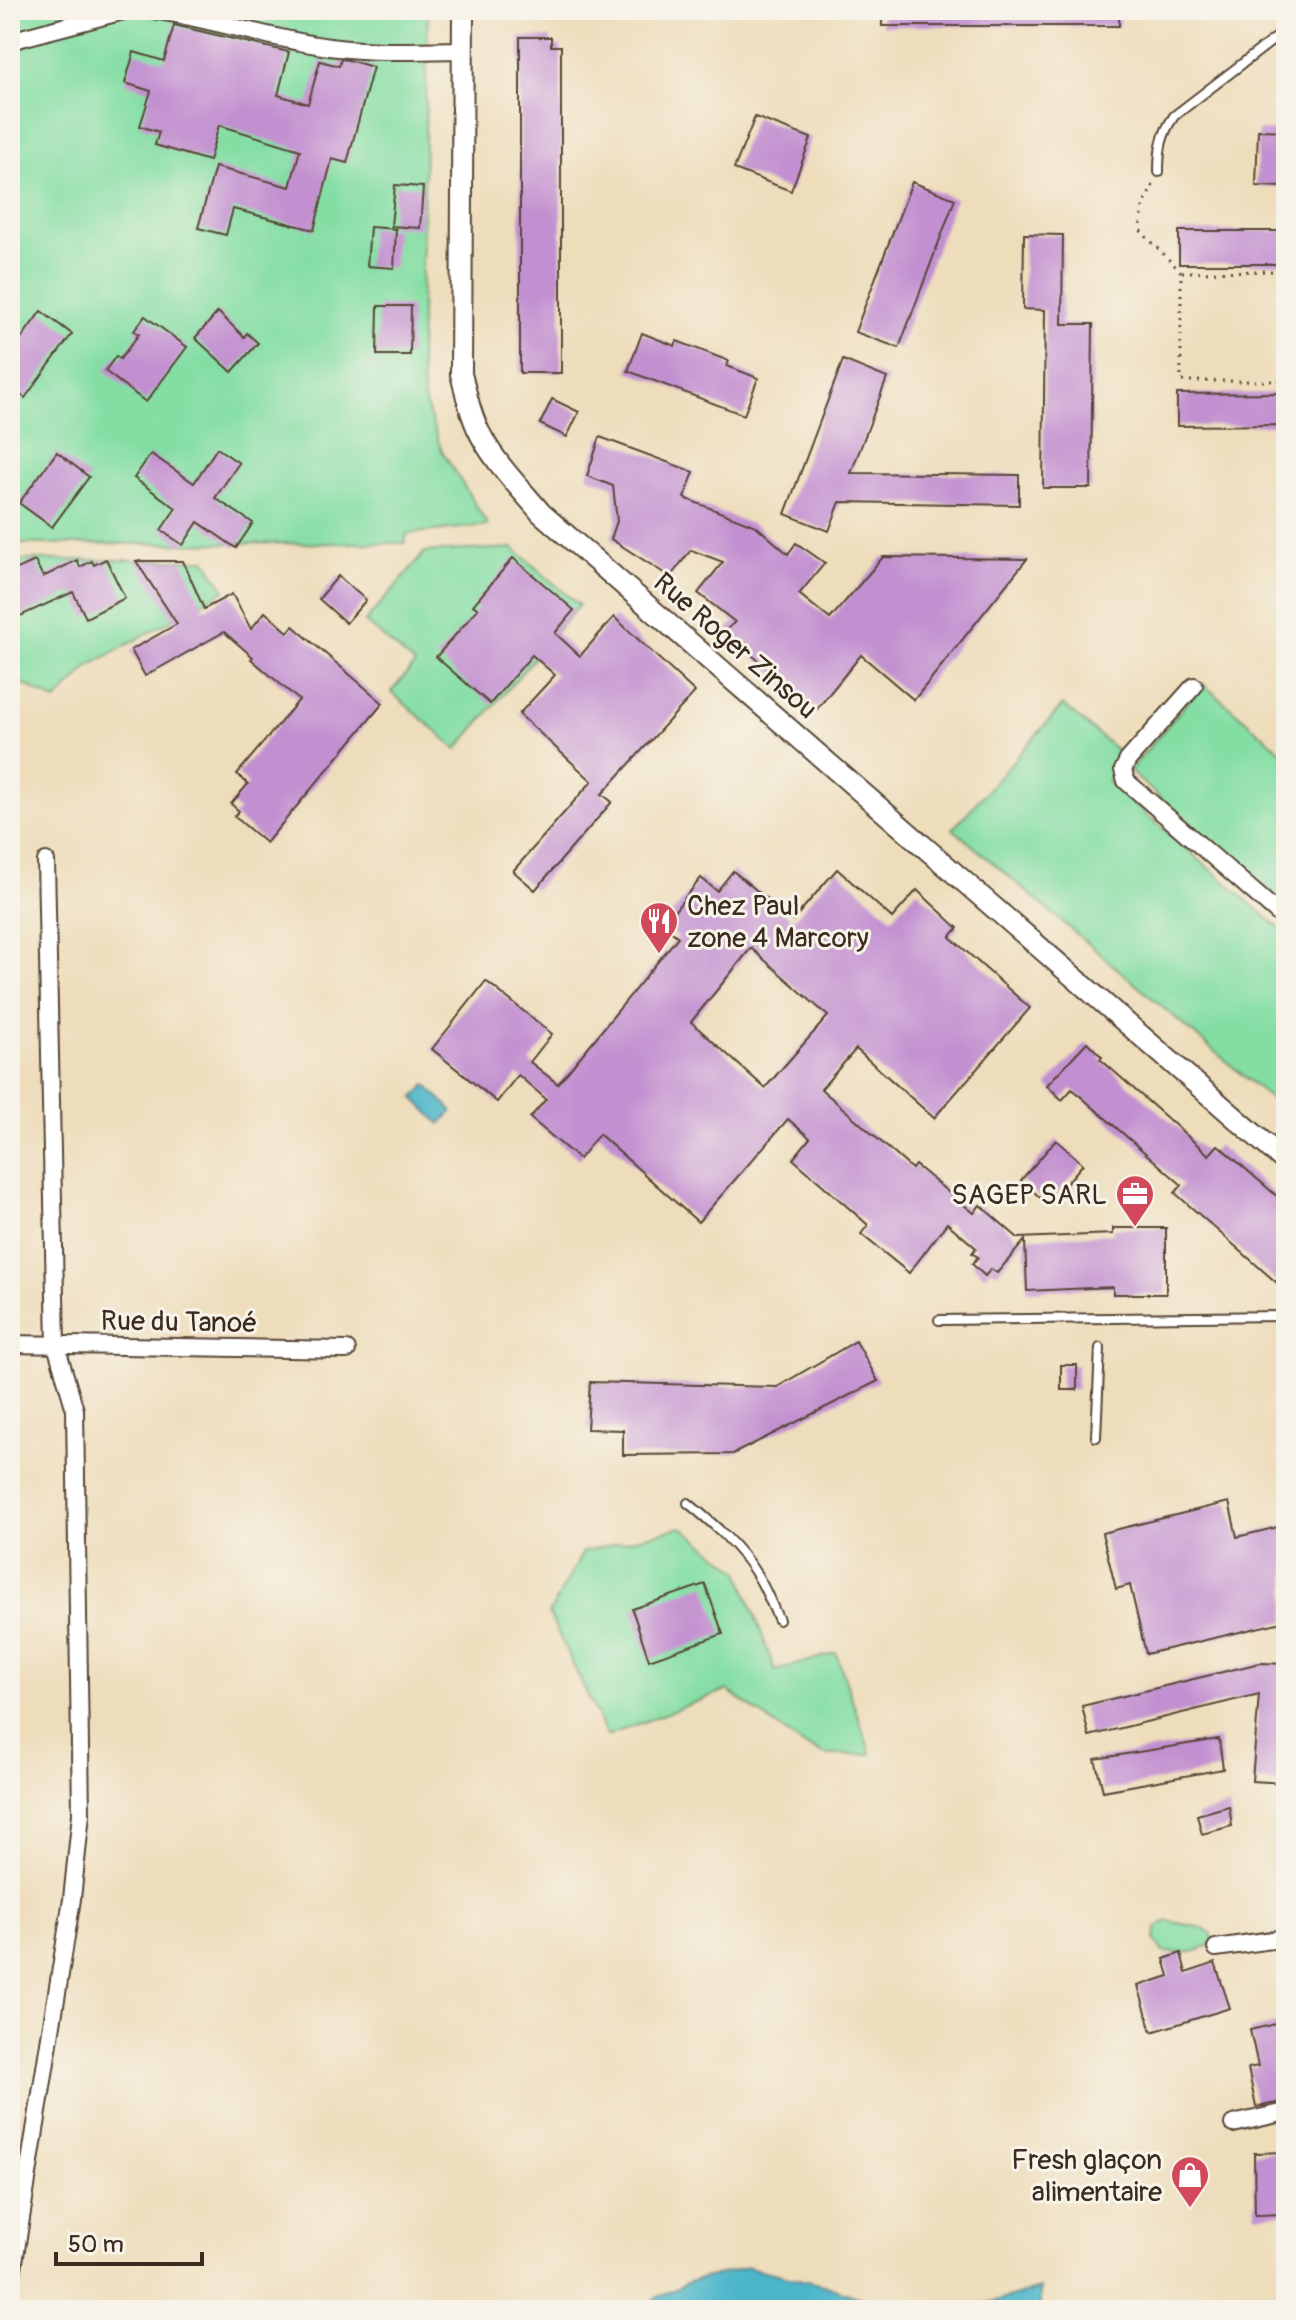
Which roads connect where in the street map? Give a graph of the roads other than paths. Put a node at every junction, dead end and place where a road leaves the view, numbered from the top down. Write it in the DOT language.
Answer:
graph roads {
  1 [pos="127,10"];
  2 [pos="154,10"];
  3 [pos="467,11"];
  4 [pos="1286,30"];
  5 [pos="10,41"];
  6 [pos="464,50"];
  7 [pos="1159,172"];
  8 [pos="1194,686"];
  9 [pos="46,861"];
  10 [pos="1286,920"];
  11 [pos="1286,1162"];
  12 [pos="1286,1316"];
  13 [pos="939,1320"];
  14 [pos="10,1344"];
  15 [pos="56,1345"];
  16 [pos="1100,1348"];
  17 [pos="347,1350"];
  18 [pos="1096,1437"];
  19 [pos="688,1503"];
  20 [pos="779,1620"];
  21 [pos="1286,1938"];
  22 [pos="1216,1948"];
  23 [pos="1286,2112"];
  24 [pos="1233,2124"];
  25 [pos="10,2287"];
  1 -- 5 [label="street"];
  2 -- 6 [label="street"];
  3 -- 6 [label="street, Rue Roger Zinsou"];
  4 -- 7 [label="lane"];
  6 -- 11 [label="street, Rue Roger Zinsou"];
  8 -- 10 [label="street"];
  9 -- 15 [label="street"];
  12 -- 13 [label="lane"];
  14 -- 15 [label="street, Rue du Tanoé"];
  15 -- 17 [label="street, Rue du Tanoé"];
  15 -- 25 [label="street"];
  16 -- 18 [label="lane"];
  19 -- 20 [label="lane"];
  21 -- 22 [label="street"];
  23 -- 24 [label="street"];
}
